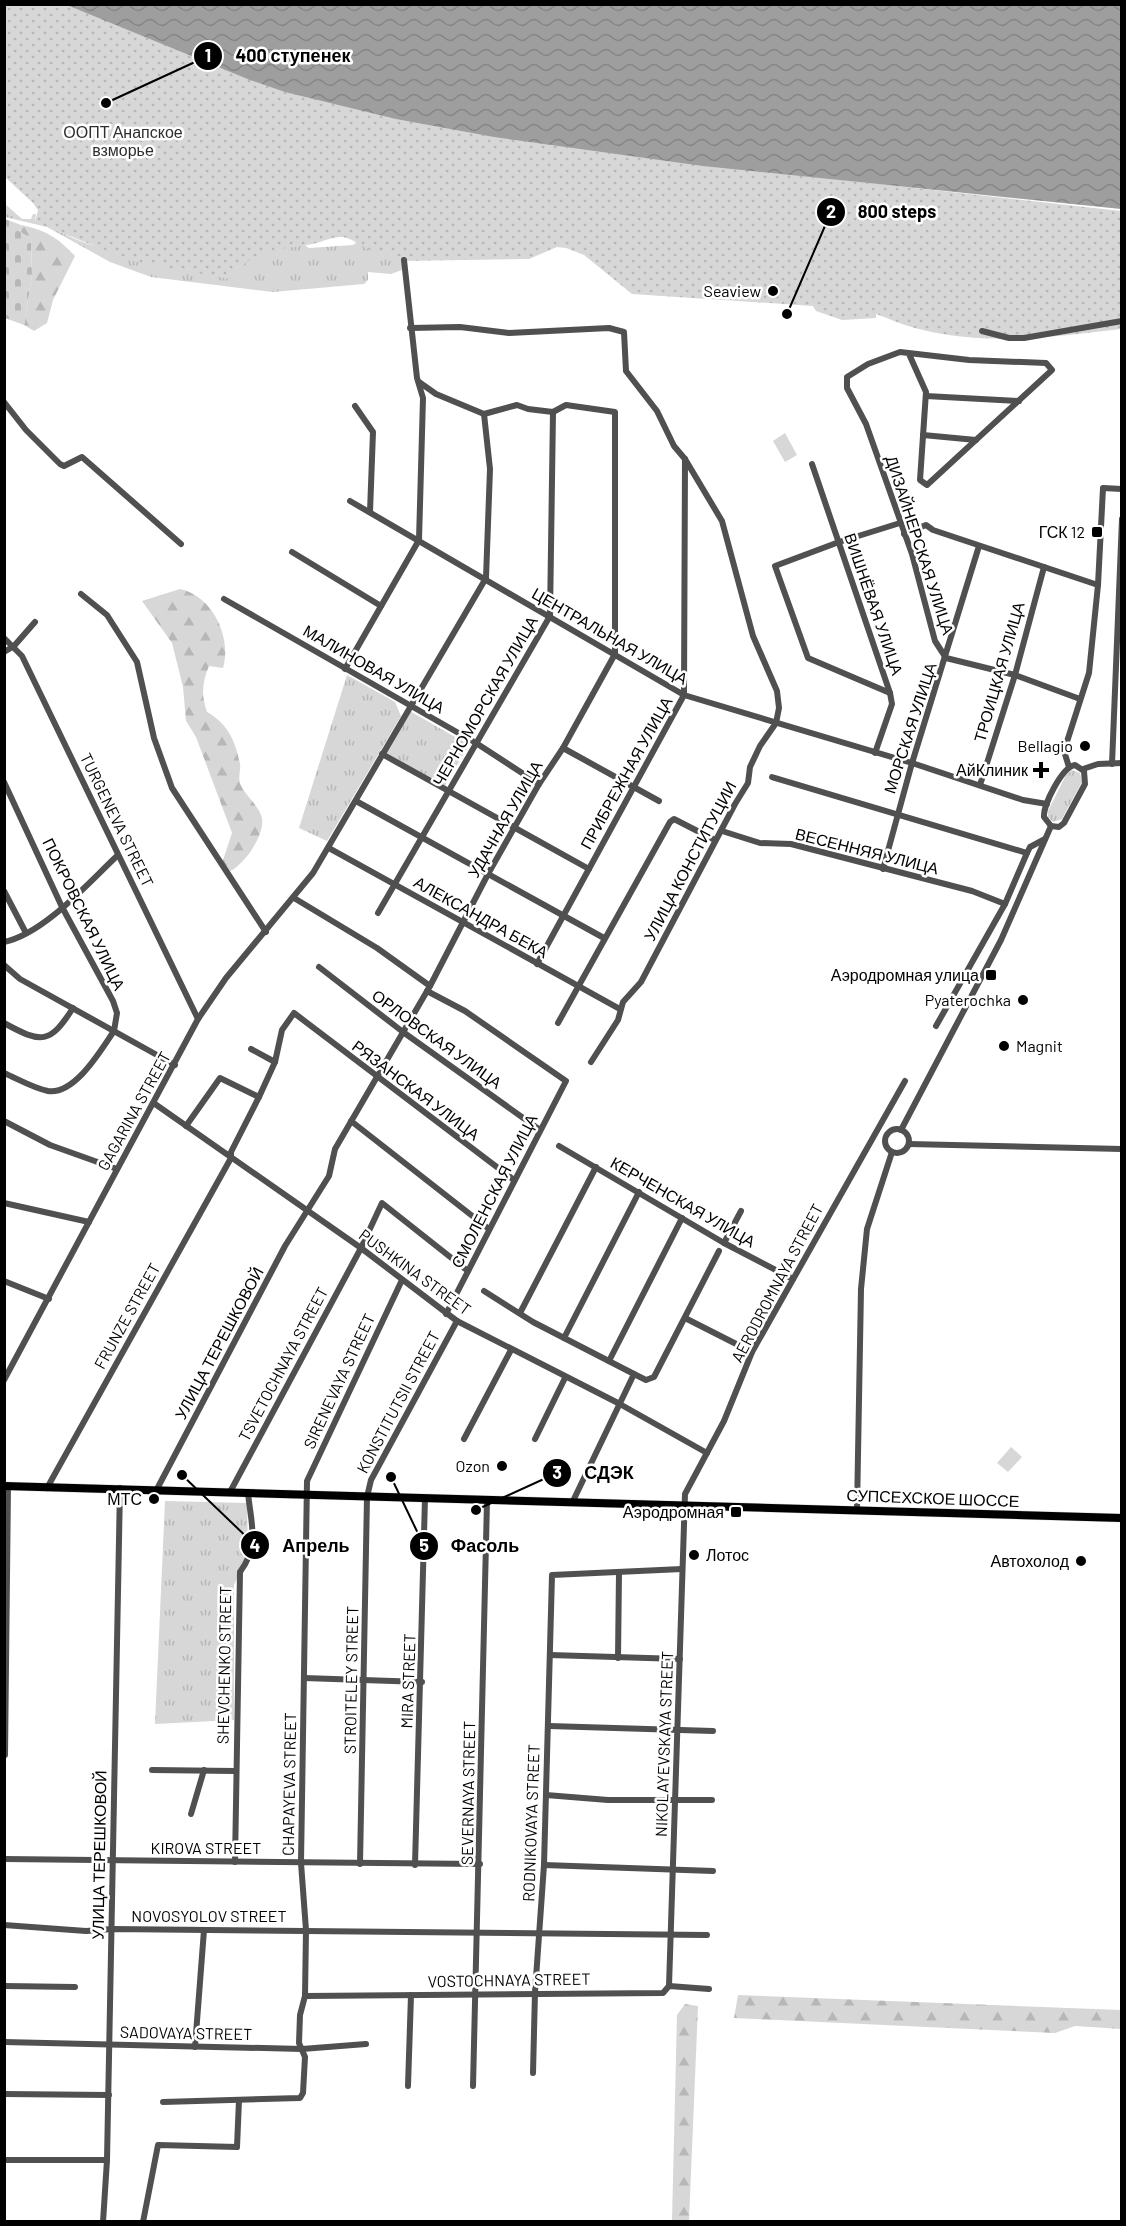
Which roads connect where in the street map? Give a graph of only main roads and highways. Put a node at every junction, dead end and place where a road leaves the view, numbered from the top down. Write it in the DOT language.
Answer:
graph roads {
  1 [pos="6,1486"];
  2 [pos="1122,1518"];
  1 -- 2 [label="main road, СУПСЕХСКОЕ ШОССЕ"];
}
